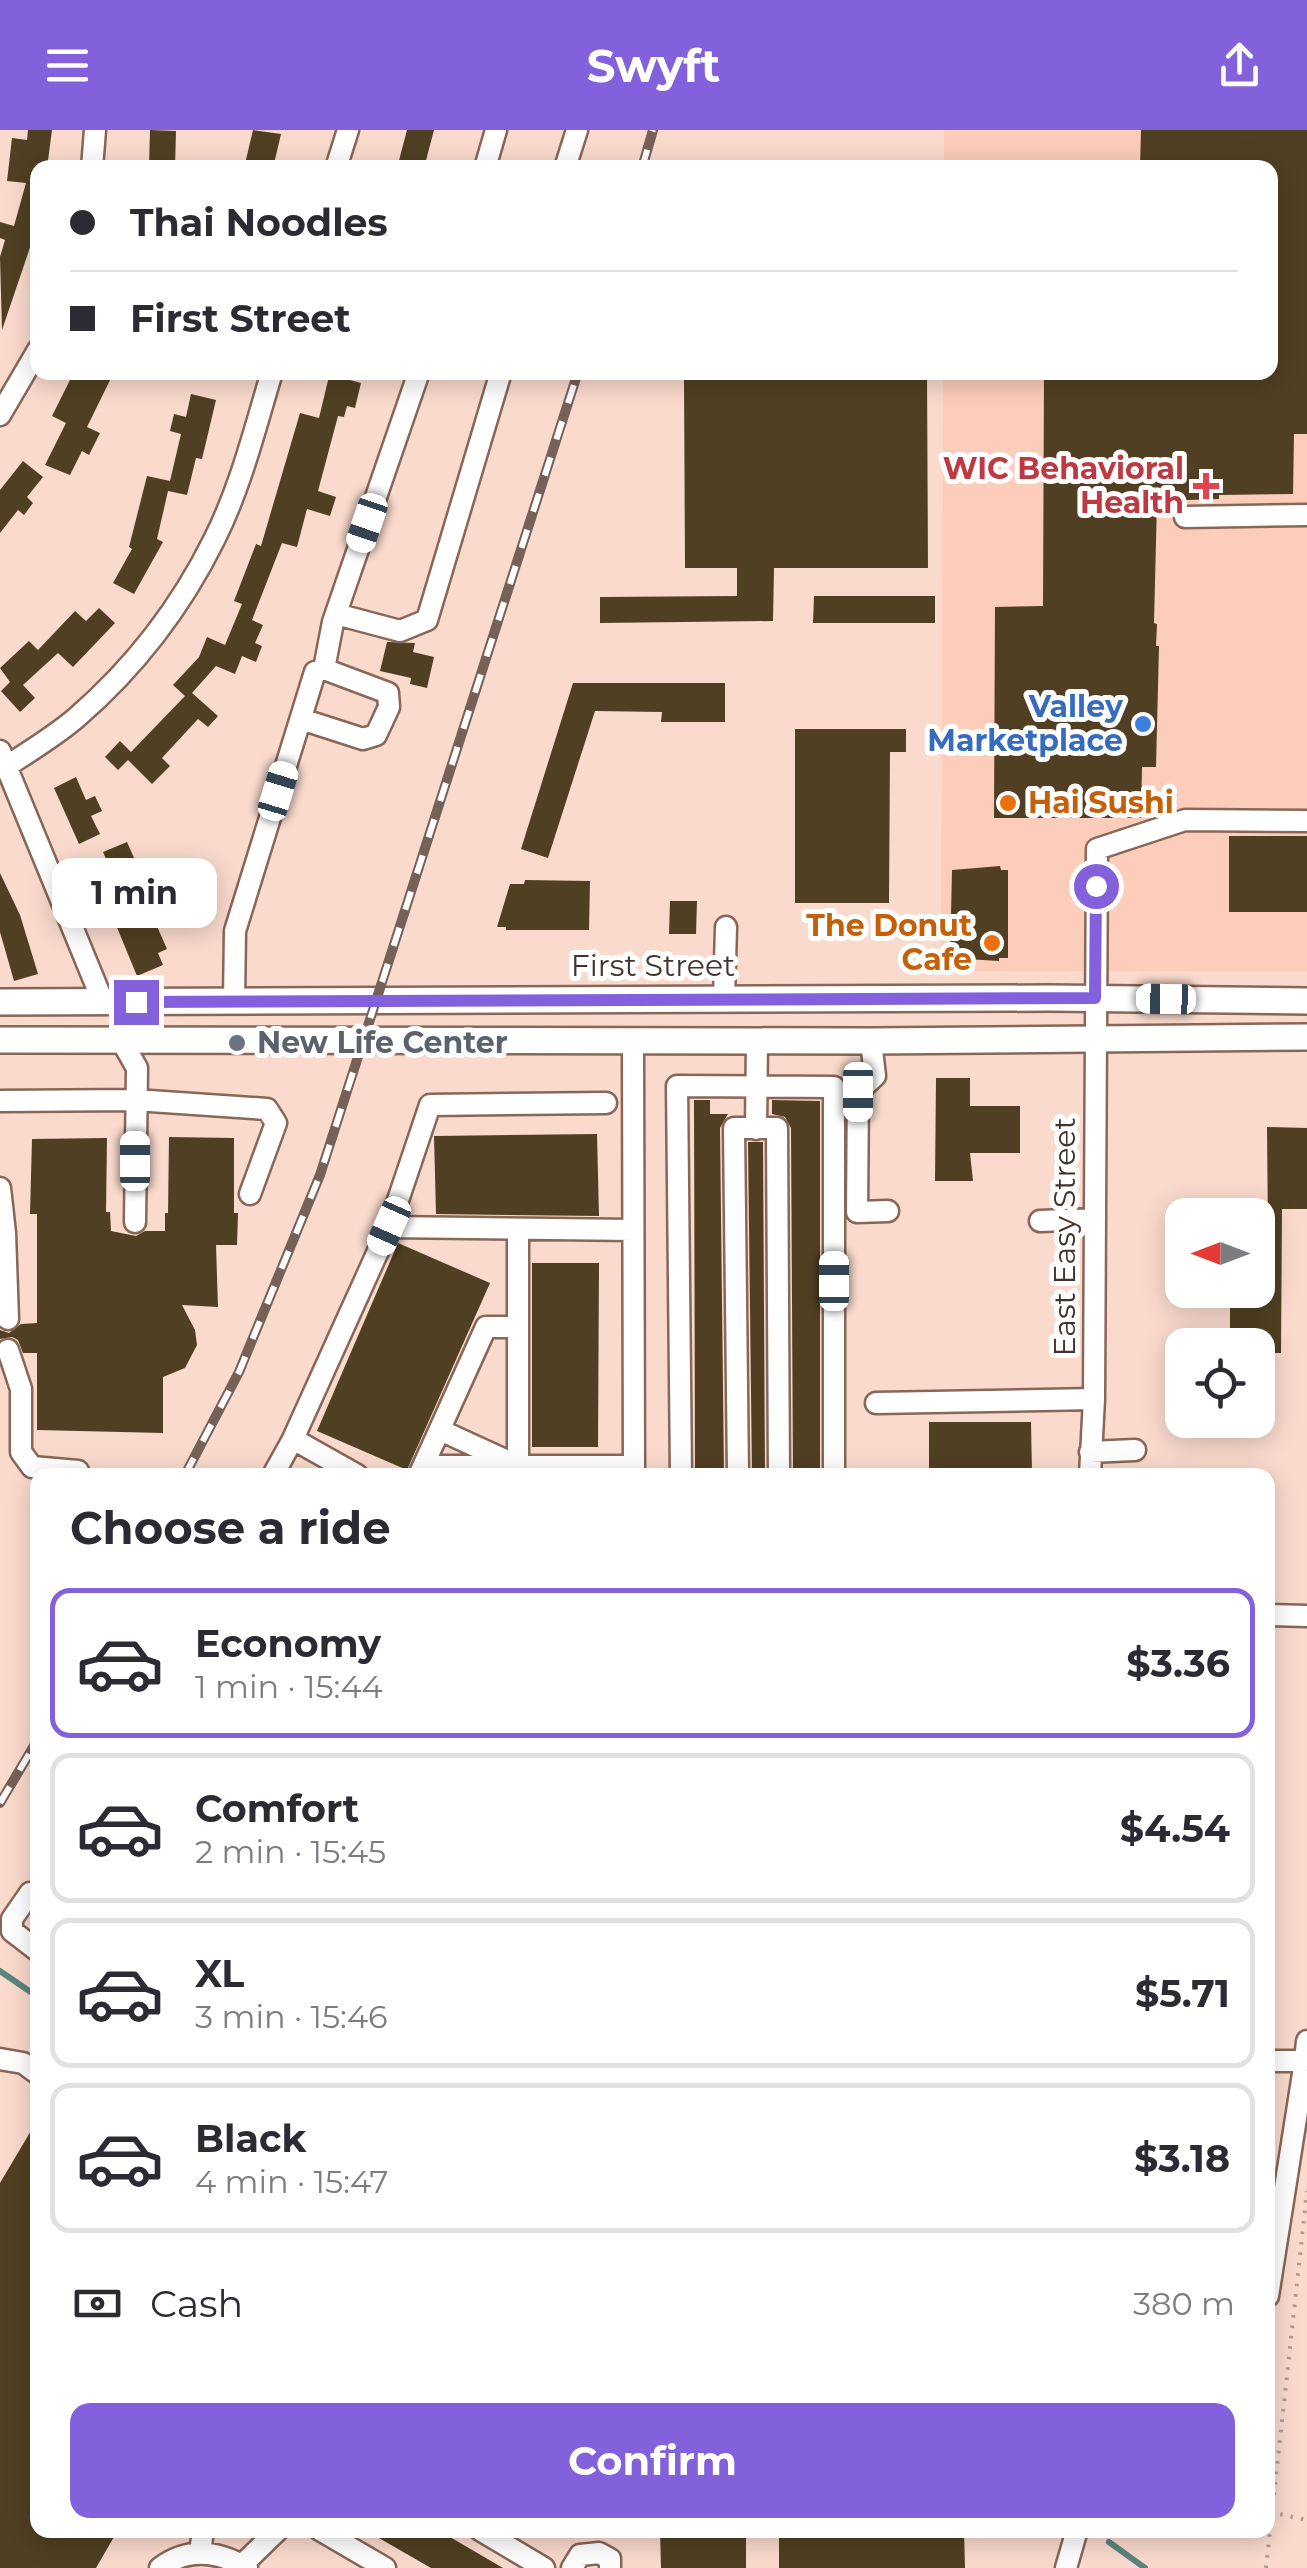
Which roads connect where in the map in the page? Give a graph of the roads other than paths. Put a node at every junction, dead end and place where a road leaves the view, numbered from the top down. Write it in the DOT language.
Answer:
graph roads {
  1 [pos="95,130"];
  2 [pos="348,130"];
  3 [pos="496,130"];
  4 [pos="578,130"];
  5 [pos="93,160"];
  6 [pos="339,160"];
  7 [pos="487,160"];
  8 [pos="568,160"];
  9 [pos="30,364"];
  10 [pos="270,380"];
  11 [pos="416,380"];
  12 [pos="499,380"];
  13 [pos="0,415"];
  14 [pos="1307,515"];
  15 [pos="1185,517"];
  16 [pos="336,614"];
  17 [pos="324,670"];
  18 [pos="300,718"];
  19 [pos="4,758"];
  20 [pos="1307,821"];
  21 [pos="726,927"];
  22 [pos="724,998"];
  23 [pos="1095,998"];
  24 [pos="234,1001"];
  25 [pos="1307,1001"];
  26 [pos="0,1002"];
  27 [pos="103,1002"];
  28 [pos="1307,1037"];
  29 [pos="1095,1039"];
  30 [pos="0,1040"];
  31 [pos="120,1040"];
  32 [pos="634,1040"];
  33 [pos="757,1040"];
  34 [pos="871,1042"];
  35 [pos="756,1085"];
  36 [pos="135,1100"];
  37 [pos="0,1102"];
  38 [pos="606,1103"];
  39 [pos="756,1128"];
  40 [pos="0,1188"];
  41 [pos="250,1194"];
  42 [pos="888,1211"];
  43 [pos="1094,1219"];
  44 [pos="1040,1221"];
  45 [pos="135,1222"];
  46 [pos="389,1226"];
  47 [pos="518,1229"];
  48 [pos="634,1230"];
  49 [pos="8,1318"];
  50 [pos="518,1327"];
  51 [pos="8,1350"];
  52 [pos="1094,1399"];
  53 [pos="876,1403"];
  54 [pos="440,1430"];
  55 [pos="294,1439"];
  56 [pos="1135,1450"];
  57 [pos="1090,1452"];
  58 [pos="518,1466"];
  59 [pos="44,1468"];
  60 [pos="277,1468"];
  61 [pos="345,1468"];
  62 [pos="422,1468"];
  63 [pos="479,1468"];
  64 [pos="564,1468"];
  65 [pos="634,1468"];
  66 [pos="681,1468"];
  67 [pos="738,1468"];
  68 [pos="779,1468"];
  69 [pos="834,1468"];
  70 [pos="1090,1468"];
  71 [pos="1275,1614"];
  72 [pos="1307,1616"];
  73 [pos="30,1894"];
  74 [pos="30,1945"];
  75 [pos="1306,2051"];
  76 [pos="0,2059"];
  77 [pos="1275,2059"];
  78 [pos="30,2069"];
  79 [pos="1275,2251"];
  80 [pos="202,2538"];
  81 [pos="271,2538"];
  82 [pos="334,2538"];
  83 [pos="493,2538"];
  84 [pos="1075,2538"];
  85 [pos="200,2553"];
  86 [pos="244,2567"];
  87 [pos="160,2568"];
  88 [pos="386,2568"];
  89 [pos="544,2568"];
  90 [pos="572,2568"];
  91 [pos="610,2568"];
  92 [pos="1066,2568"];
  1 -- 5 [label="street"];
  2 -- 6 [label="street"];
  3 -- 7 [label="street"];
  4 -- 8 [label="street"];
  9 -- 13 [label="street"];
  10 -- 19 [label="street"];
  11 -- 16 [label="street"];
  12 -- 16 [label="street"];
  14 -- 15 [label="street"];
  16 -- 17 [label="street"];
  17 -- 18 [label="street"];
  17 -- 18 [label="street"];
  18 -- 24 [label="street"];
  19 -- 27 [label="street"];
  20 -- 23 [label="street, East Easy Street"];
  21 -- 22 [label="street"];
  22 -- 23 [label="main road, First Street"];
  22 -- 24 [label="main road, First Street"];
  23 -- 25 [label="main road, First Street"];
  23 -- 29 [label="street, East Easy Street"];
  24 -- 27 [label="main road, First Street"];
  26 -- 27 [label="main road, First Street"];
  27 -- 31 [label="main road"];
  28 -- 29 [label="main road"];
  29 -- 34 [label="main road"];
  29 -- 43 [label="street, East Easy Street"];
  30 -- 31 [label="main road"];
  31 -- 32 [label="main road"];
  31 -- 36 [label="street"];
  32 -- 33 [label="main road"];
  32 -- 48 [label="street"];
  33 -- 34 [label="main road"];
  33 -- 35 [label="street"];
  34 -- 42 [label="street"];
  35 -- 39 [label="street"];
  35 -- 66 [label="street"];
  35 -- 69 [label="street"];
  36 -- 37 [label="street"];
  36 -- 41 [label="street"];
  36 -- 45 [label="street"];
  38 -- 46 [label="street"];
  39 -- 67 [label="street"];
  39 -- 68 [label="street"];
  40 -- 49 [label="street"];
  43 -- 44 [label="street"];
  43 -- 52 [label="street, East Easy Street"];
  46 -- 47 [label="street"];
  46 -- 55 [label="street"];
  47 -- 48 [label="street"];
  47 -- 50 [label="street"];
  48 -- 65 [label="street"];
  50 -- 54 [label="street"];
  50 -- 58 [label="street"];
  51 -- 59 [label="street"];
  52 -- 53 [label="street"];
  52 -- 57 [label="street, East Easy Street"];
  54 -- 58 [label="street"];
  54 -- 62 [label="street"];
  55 -- 60 [label="street"];
  55 -- 61 [label="street"];
  56 -- 57 [label="street"];
  57 -- 70 [label="street, East Easy Street"];
  58 -- 63 [label="street"];
  58 -- 64 [label="street"];
  71 -- 72 [label="street"];
  73 -- 74 [label="street"];
  75 -- 77 [label="street"];
  75 -- 79 [label="street"];
  76 -- 78 [label="street"];
  80 -- 85 [label="street"];
  81 -- 86 [label="street"];
  82 -- 88 [label="street"];
  83 -- 89 [label="street"];
  84 -- 92 [label="street"];
  85 -- 86 [label="street"];
  85 -- 87 [label="street"];
  90 -- 91 [label="street"];
}
